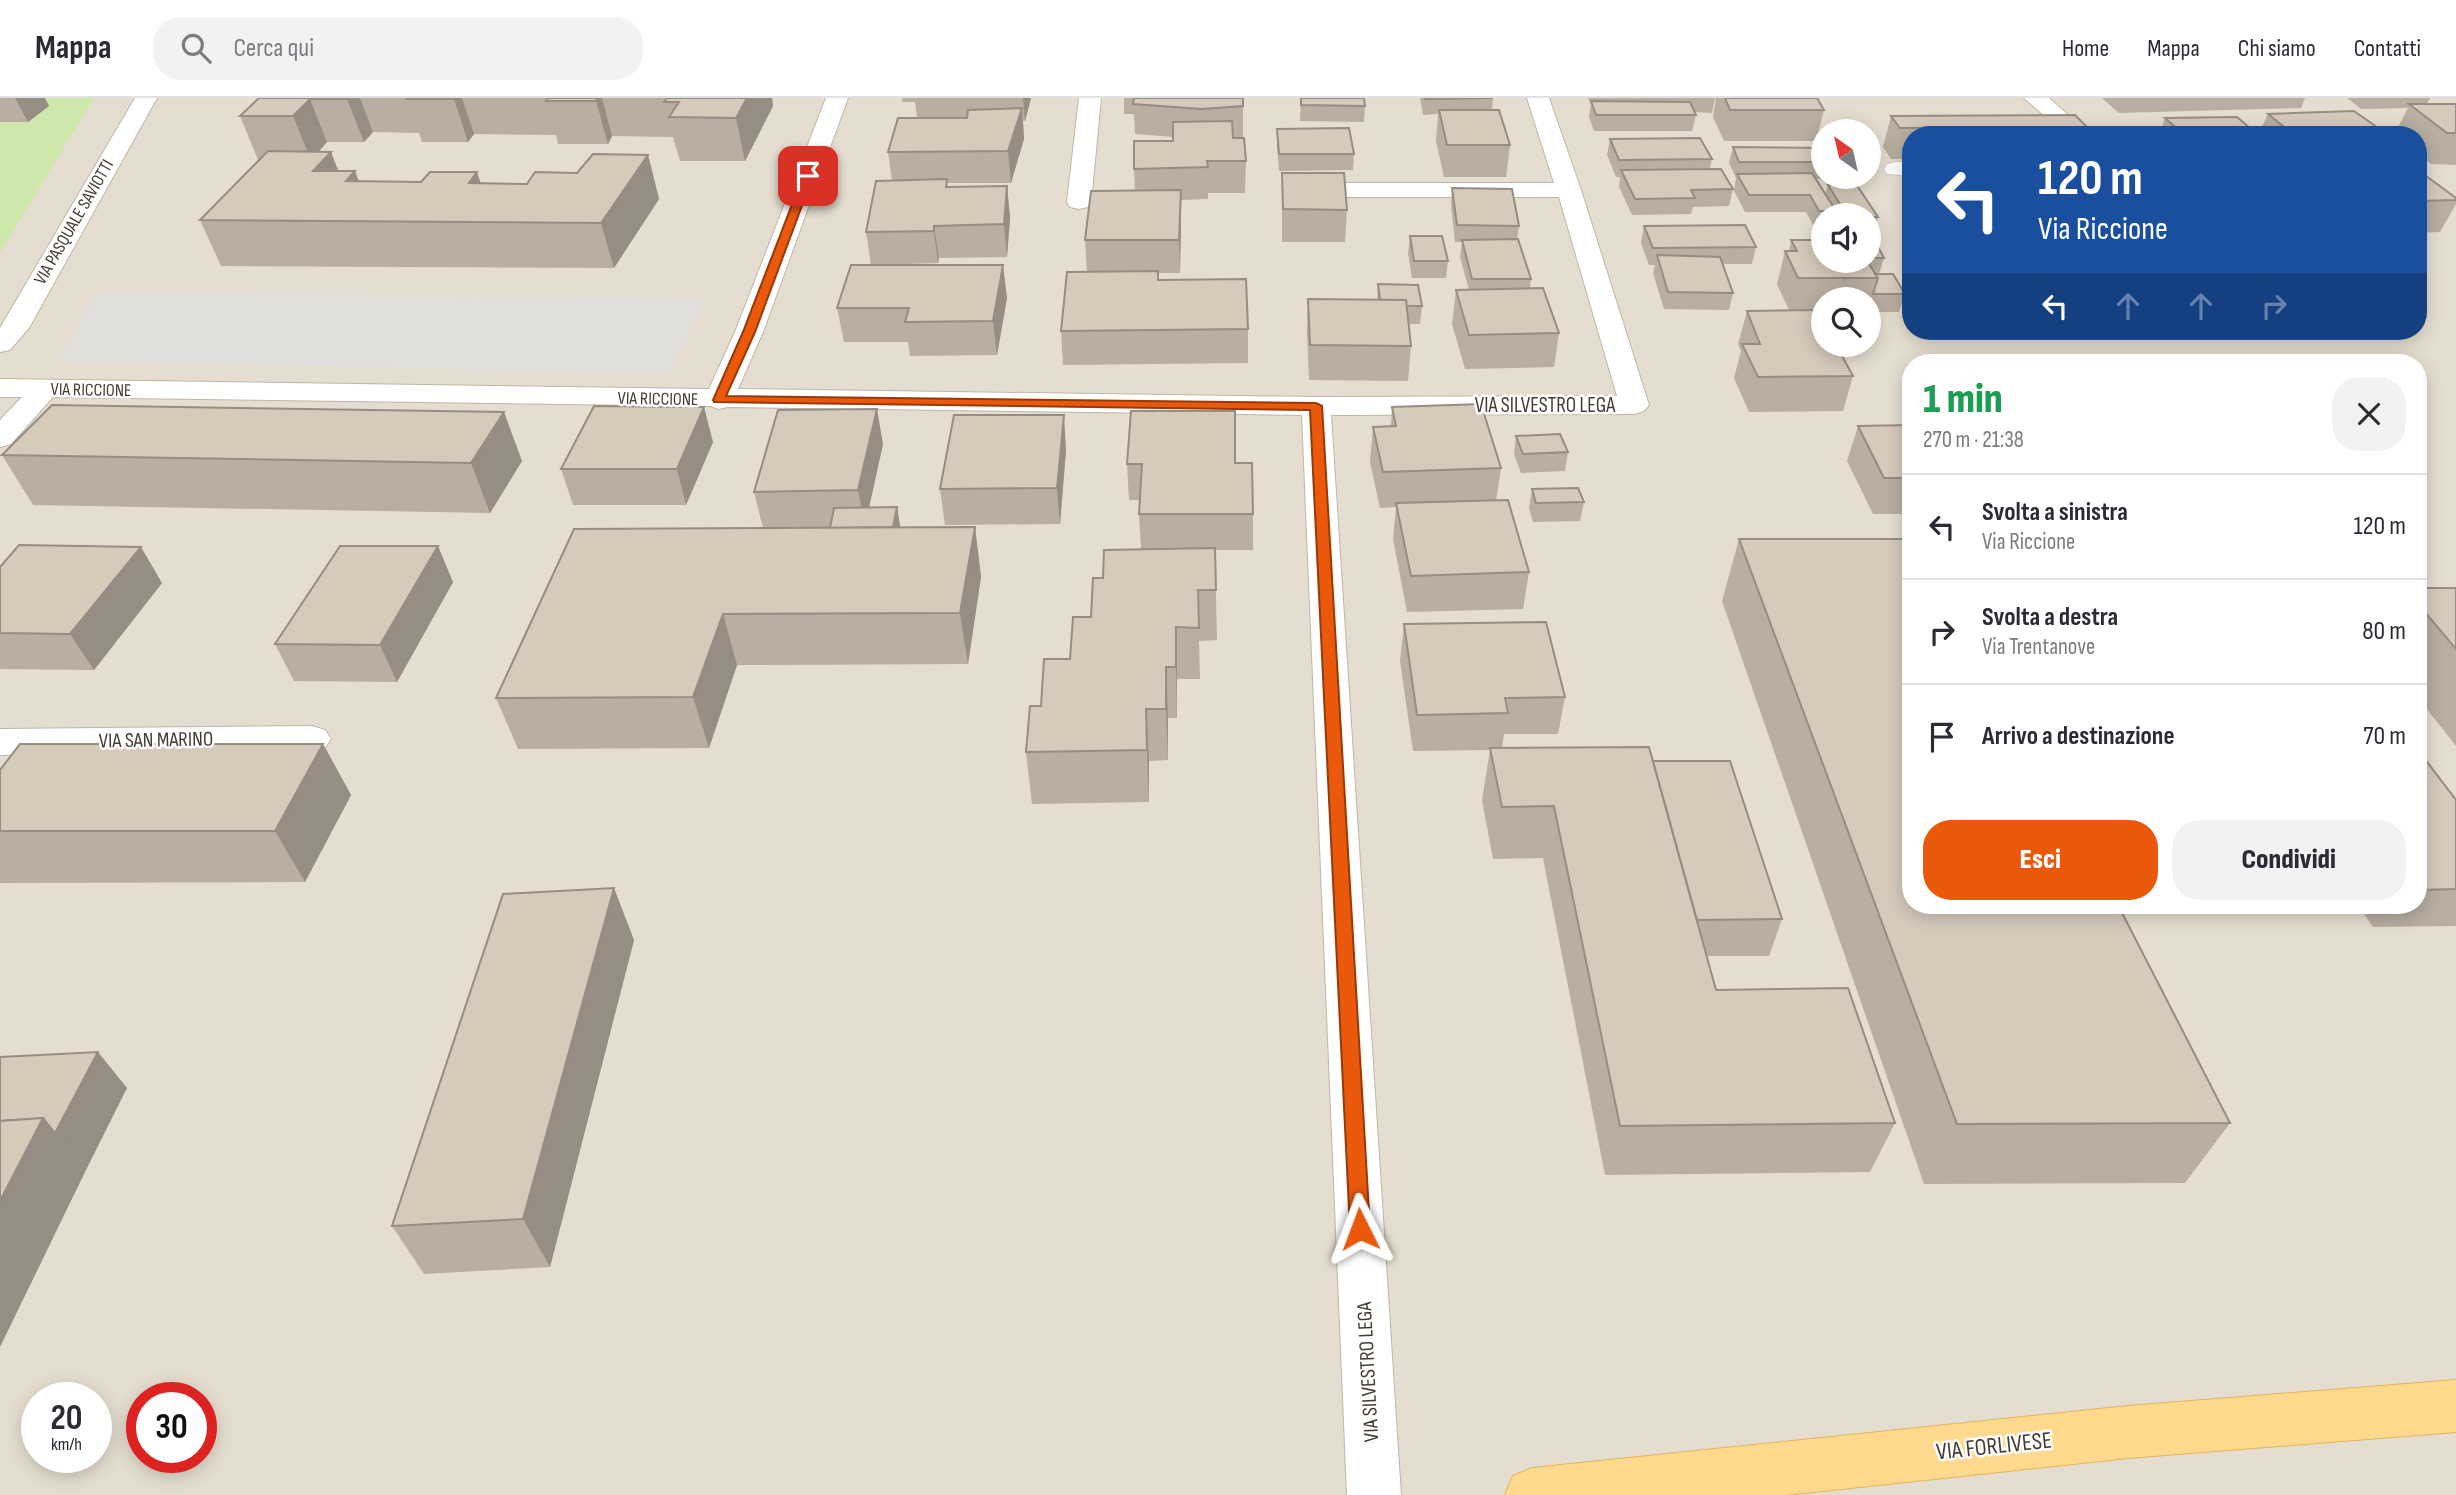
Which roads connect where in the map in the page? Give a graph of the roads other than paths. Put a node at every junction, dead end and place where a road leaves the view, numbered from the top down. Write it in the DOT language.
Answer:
graph roads {
  1 [pos="146,98"];
  2 [pos="837,98"];
  3 [pos="1090,98"];
  4 [pos="1538,98"];
  5 [pos="2035,98"];
  6 [pos="2069,126"];
  7 [pos="1297,190"];
  8 [pos="1569,190"];
  9 [pos="1079,202"];
  10 [pos="0,344"];
  11 [pos="0,388"];
  12 [pos="45,389"];
  13 [pos="719,400"];
  14 [pos="1316,406"];
  15 [pos="0,438"];
  16 [pos="312,738"];
  17 [pos="0,742"];
  18 [pos="2456,1406"];
  19 [pos="1374,1495"];
  20 [pos="1532,1495"];
  1 -- 10 [label="street, VIA PASQUALE SAVIOTTI"];
  2 -- 13 [label="street"];
  3 -- 9 [label="street"];
  4 -- 8 [label="street, VIA SILVESTRO LEGA"];
  5 -- 6 [label="street"];
  7 -- 8 [label="street"];
  8 -- 14 [label="street, VIA SILVESTRO LEGA"];
  11 -- 12 [label="street, VIA RICCIONE"];
  12 -- 13 [label="street, VIA RICCIONE"];
  12 -- 15 [label="street"];
  13 -- 14 [label="street, VIA RICCIONE"];
  14 -- 19 [label="street, VIA SILVESTRO LEGA"];
  16 -- 17 [label="street, VIA SAN MARINO"];
  18 -- 20 [label="main road, VIA FORLIVESE"];
}
